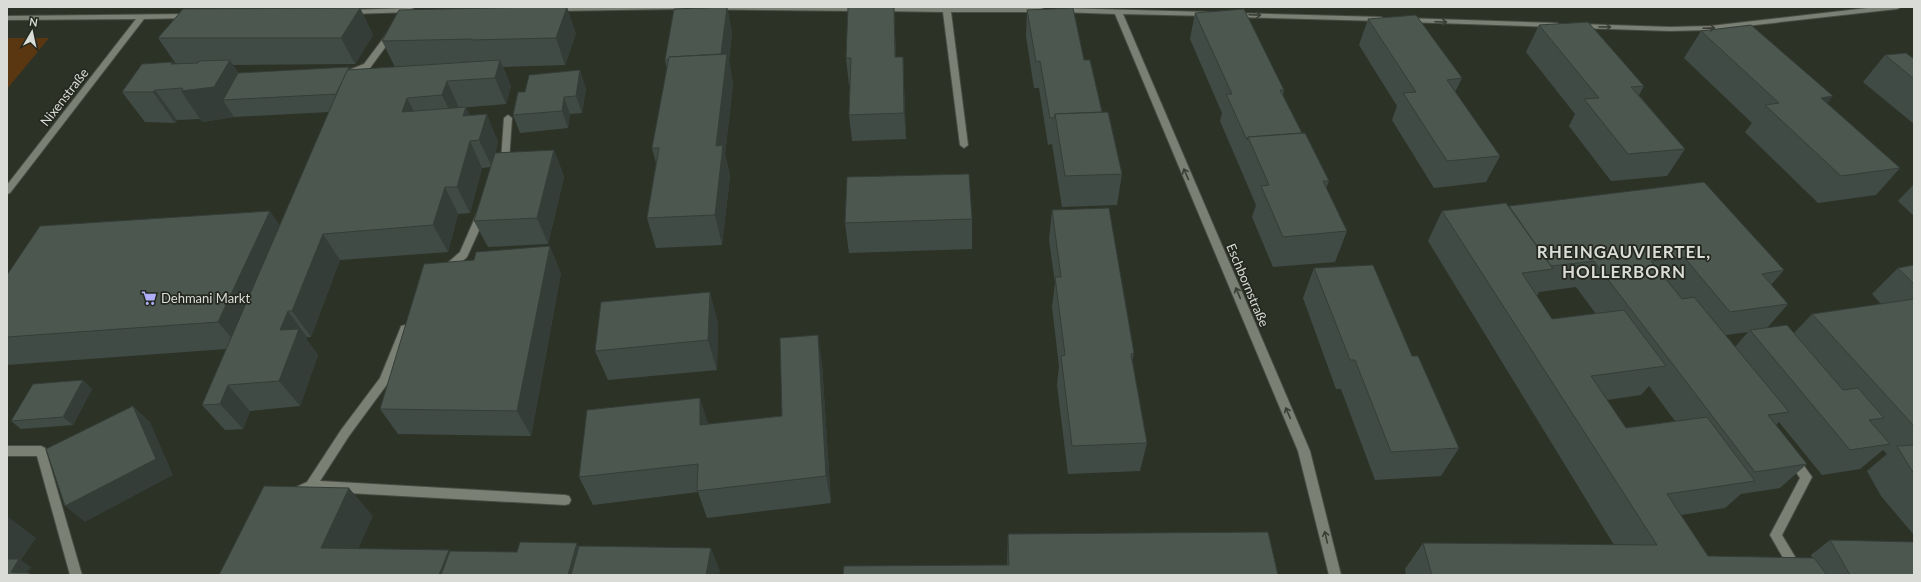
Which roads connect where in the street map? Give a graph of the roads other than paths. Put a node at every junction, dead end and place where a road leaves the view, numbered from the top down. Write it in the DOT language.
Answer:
graph roads {
  1 [pos="1897,7"];
  2 [pos="545,9"];
  3 [pos="947,9"];
  4 [pos="1118,11"];
  5 [pos="339,12"];
  6 [pos="410,13"];
  7 [pos="1230,13"];
  8 [pos="198,16"];
  9 [pos="7,18"];
  10 [pos="141,18"];
  11 [pos="395,29"];
  12 [pos="339,74"];
  13 [pos="508,118"];
  14 [pos="964,145"];
  15 [pos="498,175"];
  16 [pos="7,191"];
  17 [pos="486,204"];
  18 [pos="437,278"];
  19 [pos="409,321"];
  20 [pos="7,451"];
  21 [pos="1787,452"];
  22 [pos="311,486"];
  23 [pos="283,499"];
  24 [pos="565,500"];
  25 [pos="76,575"];
  26 [pos="1335,575"];
  27 [pos="1800,575"];
  7 -- 1 [label="street, one-way"];
  2 -- 3 [label="street"];
  3 -- 4 [label="street"];
  3 -- 14 [label="street"];
  4 -- 7 [label="street"];
  26 -- 4 [label="street, Eschbornstraße, one-way"];
  5 -- 6 [label="street"];
  8 -- 10 [label="street"];
  9 -- 10 [label="street"];
  10 -- 16 [label="street, Nixenstraße"];
  11 -- 12 [label="street"];
  13 -- 15 [label="street"];
  17 -- 18 [label="street"];
  19 -- 22 [label="street"];
  20 -- 25 [label="street"];
  21 -- 27 [label="street"];
  22 -- 23 [label="street"];
  22 -- 24 [label="street"];
}
